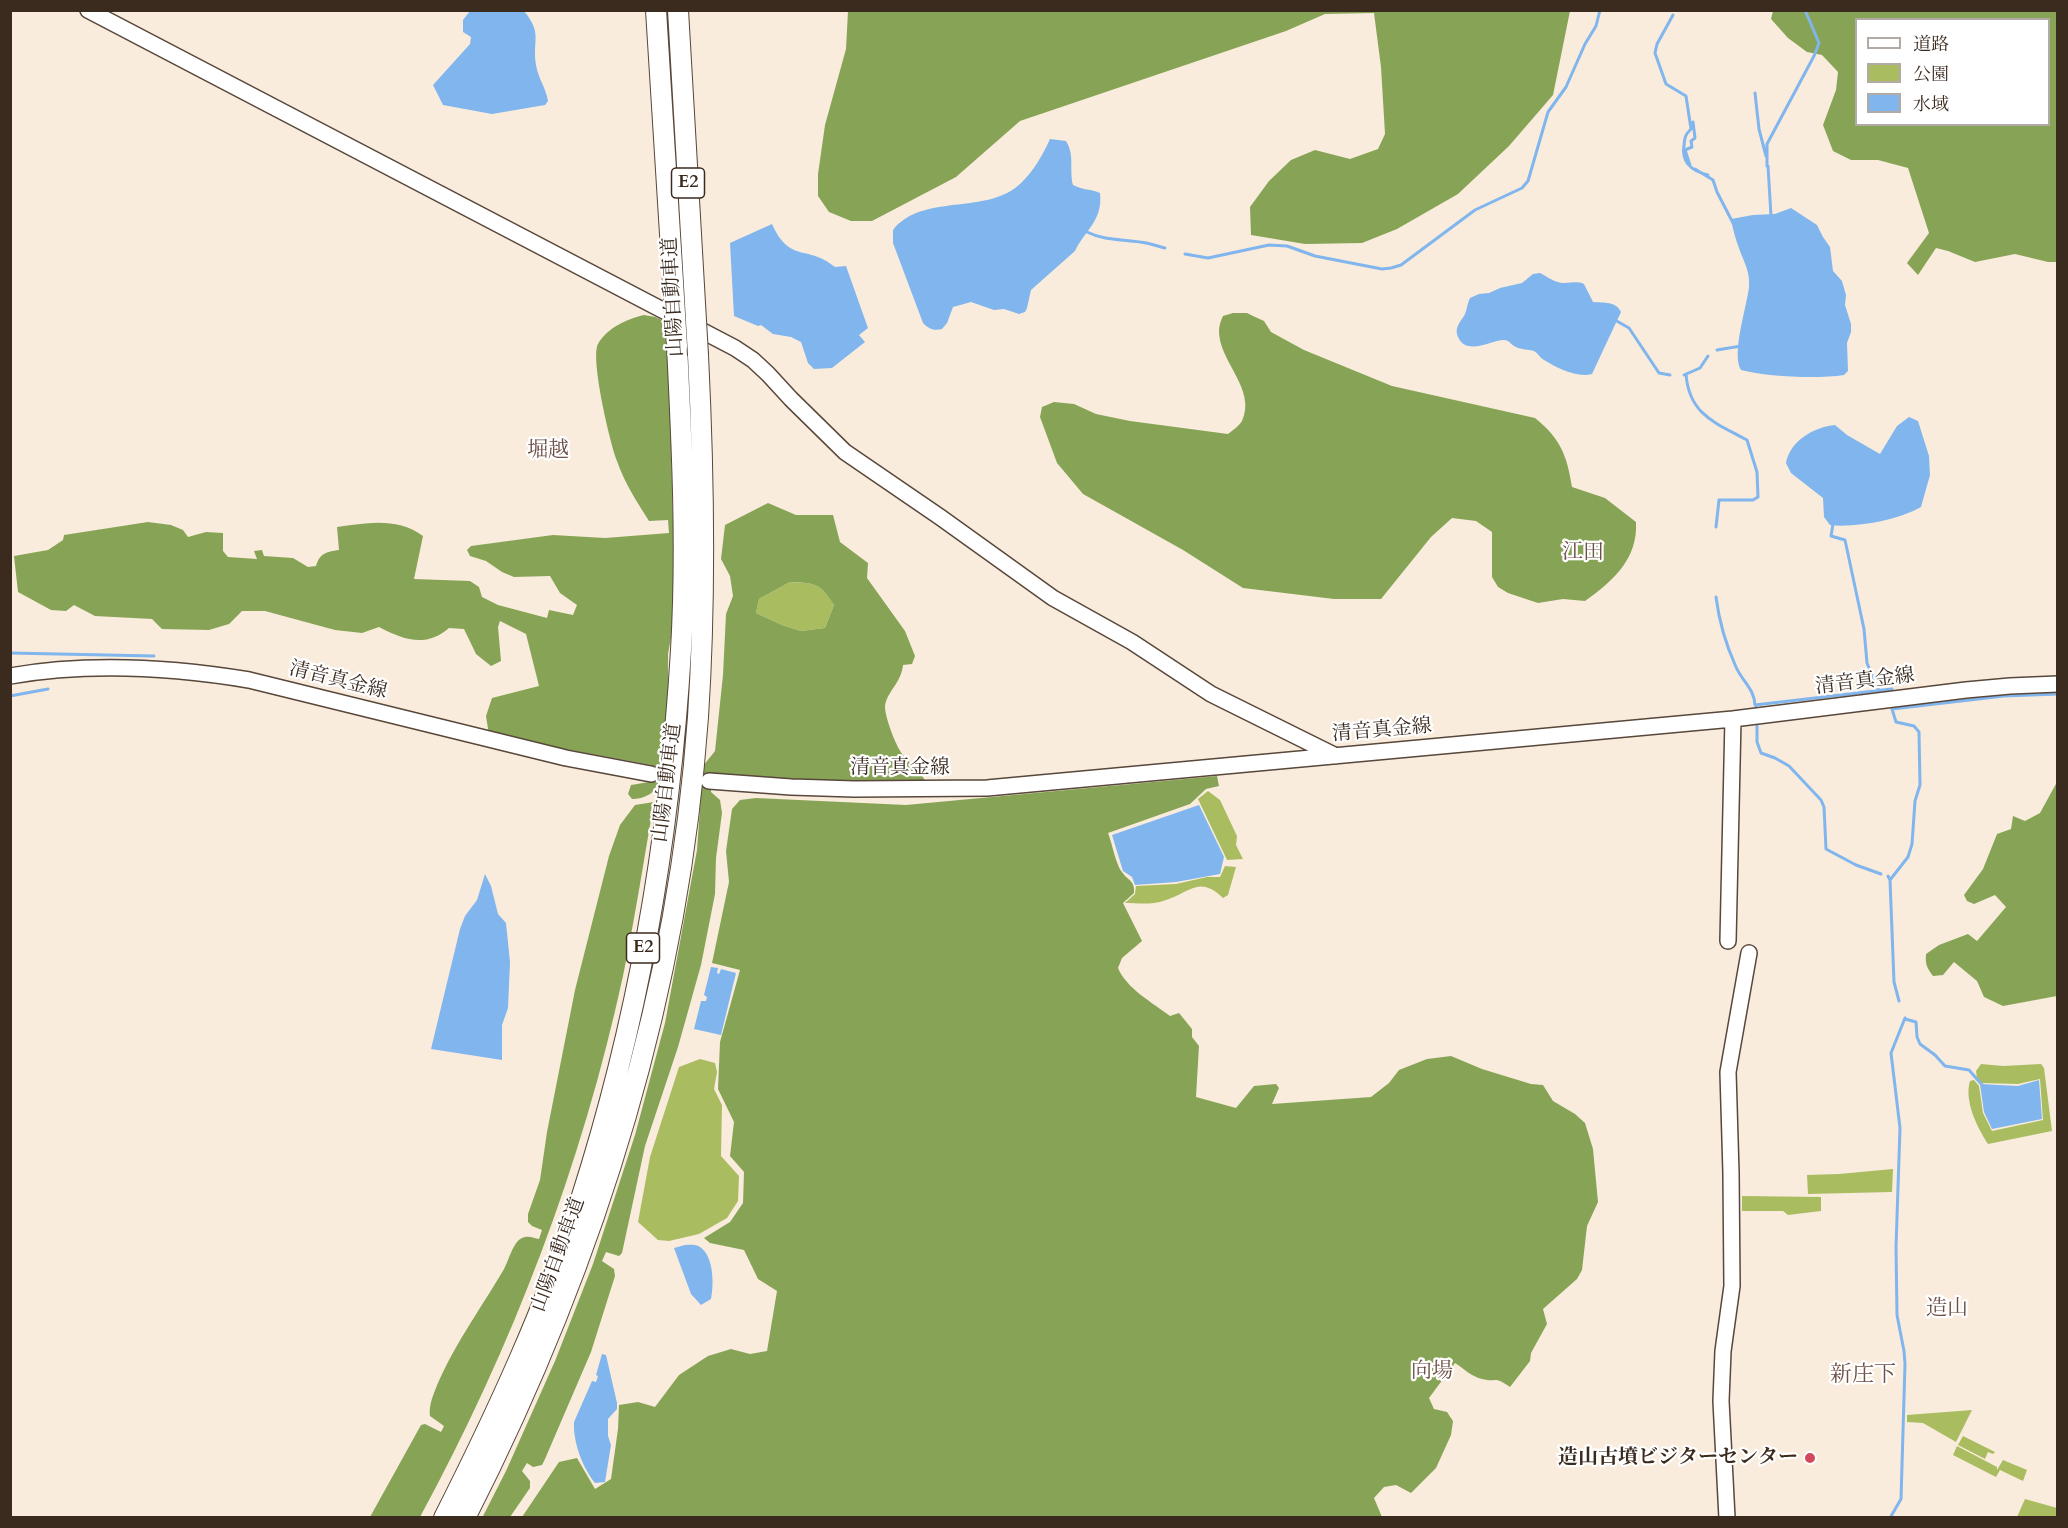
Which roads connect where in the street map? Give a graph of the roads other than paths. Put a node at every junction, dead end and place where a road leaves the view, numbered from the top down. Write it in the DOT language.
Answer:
graph roads {
  1 [pos="88,10"];
  2 [pos="656,10"];
  3 [pos="678,10"];
  4 [pos="10,676"];
  5 [pos="2058,684"];
  6 [pos="1733,719"];
  7 [pos="1286,731"];
  8 [pos="1336,756"];
  9 [pos="1277,761"];
  10 [pos="651,774"];
  11 [pos="709,781"];
  12 [pos="1728,942"];
  13 [pos="1749,953"];
  14 [pos="444,1518"];
  15 [pos="465,1518"];
  16 [pos="1727,1518"];
  1 -- 7 [label="street"];
  2 -- 14 [label="highway, 山陽自動車道 / E2, bridge"];
  3 -- 15 [label="highway, 山陽自動車道 / E2, bridge"];
  4 -- 10 [label="street, 清音真金線"];
  5 -- 6 [label="street, 清音真金線"];
  6 -- 8 [label="street, 清音真金線"];
  6 -- 12 [label="street"];
  7 -- 8 [label="street"];
  7 -- 9 [label="street"];
  8 -- 9 [label="street, 清音真金線"];
  9 -- 11 [label="street, 清音真金線"];
  13 -- 16 [label="street"];
}
